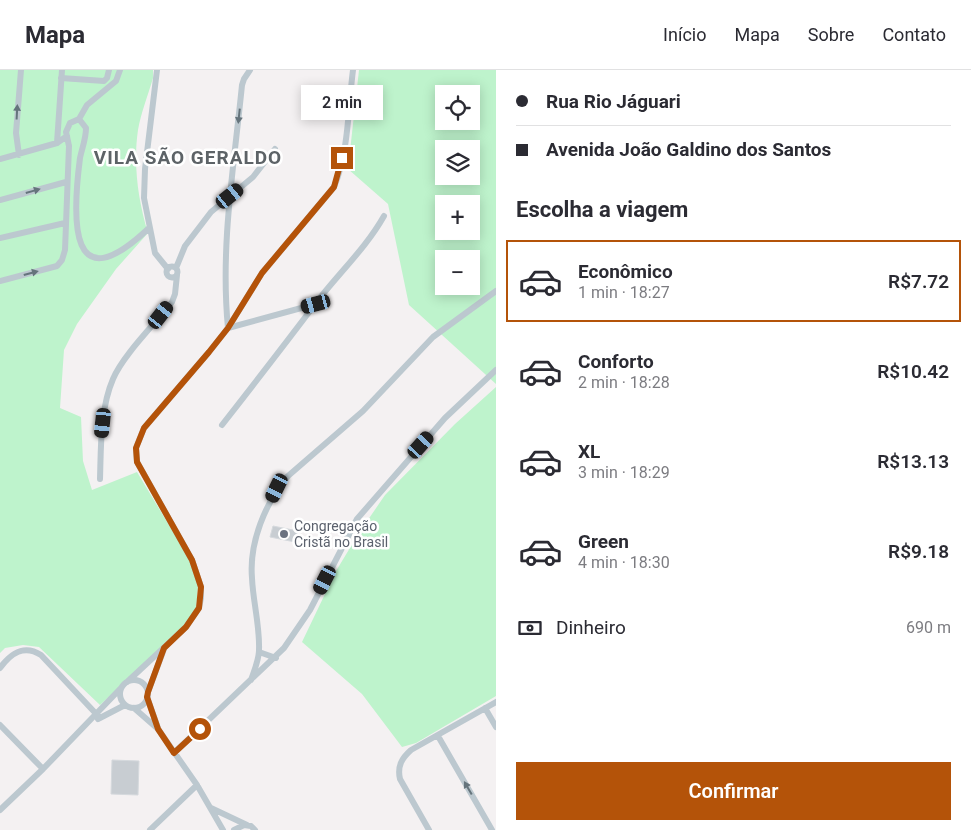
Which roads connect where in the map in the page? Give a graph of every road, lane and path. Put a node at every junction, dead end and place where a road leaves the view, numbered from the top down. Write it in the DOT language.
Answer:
graph roads {
  1 [pos="21,70"];
  2 [pos="62,70"];
  3 [pos="109,70"];
  4 [pos="120,70"];
  5 [pos="157,70"];
  6 [pos="250,70"];
  7 [pos="353,70"];
  8 [pos="61,78"];
  9 [pos="80,119"];
  10 [pos="67,136"];
  11 [pos="56,143"];
  12 [pos="275,149"];
  13 [pos="19,154"];
  14 [pos="0,160"];
  15 [pos="66,182"];
  16 [pos="230,196"];
  17 [pos="0,200"];
  18 [pos="384,216"];
  19 [pos="65,222"];
  20 [pos="149,228"];
  21 [pos="0,238"];
  22 [pos="168,269"];
  23 [pos="177,271"];
  24 [pos="170,278"];
  25 [pos="0,281"];
  26 [pos="176,290"];
  27 [pos="496,291"];
  28 [pos="316,304"];
  29 [pos="228,328"];
  30 [pos="496,370"];
  31 [pos="222,424"];
  32 [pos="100,479"];
  33 [pos="164,648"];
  34 [pos="259,652"];
  35 [pos="276,658"];
  36 [pos="0,668"];
  37 [pos="250,681"];
  38 [pos="127,682"];
  39 [pos="121,688"];
  40 [pos="148,695"];
  41 [pos="496,702"];
  42 [pos="126,705"];
  43 [pos="134,708"];
  44 [pos="485,708"];
  45 [pos="98,715"];
  46 [pos="0,725"];
  47 [pos="496,727"];
  48 [pos="158,729"];
  49 [pos="438,736"];
  50 [pos="174,753"];
  51 [pos="43,769"];
  52 [pos="197,785"];
  53 [pos="211,808"];
  54 [pos="0,810"];
  55 [pos="248,825"];
  56 [pos="150,830"];
  57 [pos="223,830"];
  58 [pos="234,830"];
  59 [pos="255,830"];
  60 [pos="429,830"];
  61 [pos="492,830"];
  13 -- 1 [label="street, one-way"];
  2 -- 8 [label="street"];
  3 -- 8 [label="street"];
  4 -- 9 [label="street"];
  5 -- 20 [label="street"];
  6 -- 16 [label="street, one-way"];
  7 -- 29 [label="street"];
  8 -- 11 [label="street"];
  9 -- 10 [label="street"];
  9 -- 20 [label="street"];
  10 -- 11 [label="street"];
  10 -- 15 [label="street"];
  11 -- 13 [label="street"];
  12 -- 16 [label="street"];
  13 -- 14 [label="street"];
  17 -- 15 [label="street, one-way"];
  15 -- 19 [label="street"];
  16 -- 23 [label="street"];
  16 -- 29 [label="street"];
  18 -- 28 [label="street"];
  19 -- 21 [label="street"];
  25 -- 19 [label="street, one-way"];
  20 -- 22 [label="street"];
  22 -- 23 [label="street"];
  22 -- 24 [label="street"];
  23 -- 24 [label="street"];
  23 -- 26 [label="street"];
  24 -- 26 [label="street"];
  26 -- 32 [label="street"];
  27 -- 34 [label="street"];
  28 -- 29 [label="street"];
  28 -- 31 [label="street"];
  29 -- 33 [label="street"];
  30 -- 35 [label="street"];
  33 -- 38 [label="street"];
  33 -- 40 [label="street"];
  34 -- 35 [label="street"];
  34 -- 37 [label="street"];
  35 -- 37 [label="street"];
  36 -- 45 [label="street"];
  37 -- 50 [label="street"];
  38 -- 39 [label="street"];
  38 -- 40 [label="street"];
  39 -- 42 [label="street"];
  39 -- 45 [label="street"];
  40 -- 43 [label="street"];
  40 -- 48 [label="street"];
  41 -- 44 [label="street"];
  42 -- 43 [label="street"];
  42 -- 45 [label="street"];
  43 -- 48 [label="street"];
  44 -- 47 [label="street"];
  44 -- 49 [label="street"];
  45 -- 51 [label="street"];
  46 -- 51 [label="street"];
  48 -- 50 [label="street"];
  49 -- 60 [label="street"];
  61 -- 49 [label="street, one-way"];
  50 -- 52 [label="street"];
  51 -- 54 [label="street"];
  52 -- 53 [label="street"];
  52 -- 56 [label="street"];
  53 -- 55 [label="street"];
  53 -- 57 [label="street"];
  55 -- 58 [label="street"];
  55 -- 59 [label="street"];
}
